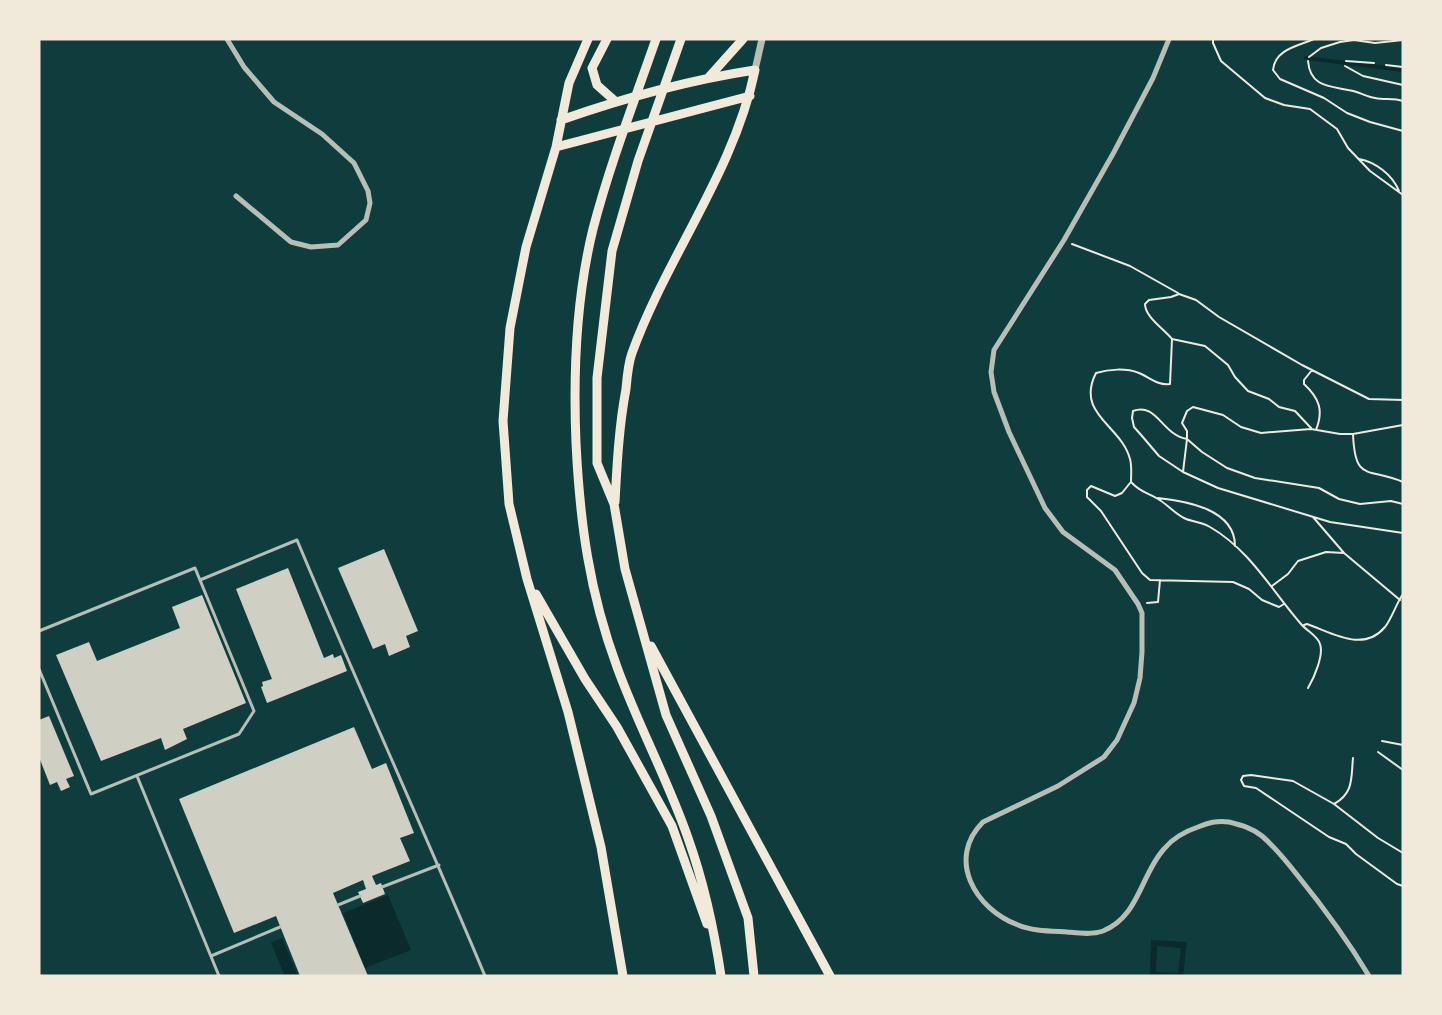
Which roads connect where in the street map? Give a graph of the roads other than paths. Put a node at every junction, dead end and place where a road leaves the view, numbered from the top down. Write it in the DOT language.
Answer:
graph roads {
  1 [pos="227,39"];
  2 [pos="588,39"];
  3 [pos="607,39"];
  4 [pos="656,39"];
  5 [pos="681,39"];
  6 [pos="743,39"];
  7 [pos="762,39"];
  8 [pos="1169,39"];
  9 [pos="755,70"];
  10 [pos="709,77"];
  11 [pos="750,96"];
  12 [pos="620,100"];
  13 [pos="561,120"];
  14 [pos="556,147"];
  15 [pos="236,196"];
  16 [pos="614,504"];
  17 [pos="527,579"];
  18 [pos="200,580"];
  19 [pos="39,631"];
  20 [pos="645,636"];
  21 [pos="39,669"];
  22 [pos="137,776"];
  23 [pos="439,865"];
  24 [pos="382,887"];
  25 [pos="360,897"];
  26 [pos="338,905"];
  27 [pos="280,927"];
  28 [pos="211,956"];
  29 [pos="718,957"];
  30 [pos="219,976"];
  31 [pos="485,976"];
  32 [pos="623,976"];
  33 [pos="721,976"];
  34 [pos="754,976"];
  35 [pos="831,976"];
  36 [pos="1369,976"];
  1 -- 15 [label="street"];
  2 -- 13 [label="main road"];
  3 -- 12 [label="main road"];
  4 -- 29 [label="main road"];
  5 -- 16 [label="main road"];
  6 -- 10 [label="main road"];
  7 -- 9 [label="street"];
  8 -- 36 [label="street"];
  9 -- 10 [label="main road"];
  9 -- 11 [label="main road"];
  10 -- 12 [label="main road"];
  11 -- 14 [label="main road"];
  11 -- 16 [label="main road"];
  12 -- 13 [label="main road"];
  13 -- 14 [label="main road"];
  14 -- 17 [label="main road"];
  16 -- 20 [label="main road"];
  17 -- 29 [label="main road"];
  17 -- 32 [label="main road"];
  18 -- 19 [label="lane"];
  18 -- 22 [label="lane"];
  18 -- 23 [label="lane"];
  20 -- 34 [label="main road"];
  20 -- 35 [label="main road"];
  21 -- 22 [label="lane"];
  22 -- 28 [label="lane"];
  23 -- 24 [label="lane"];
  23 -- 31 [label="lane"];
  25 -- 26 [label="lane"];
  27 -- 28 [label="lane"];
  28 -- 30 [label="lane"];
  29 -- 33 [label="main road"];
}
